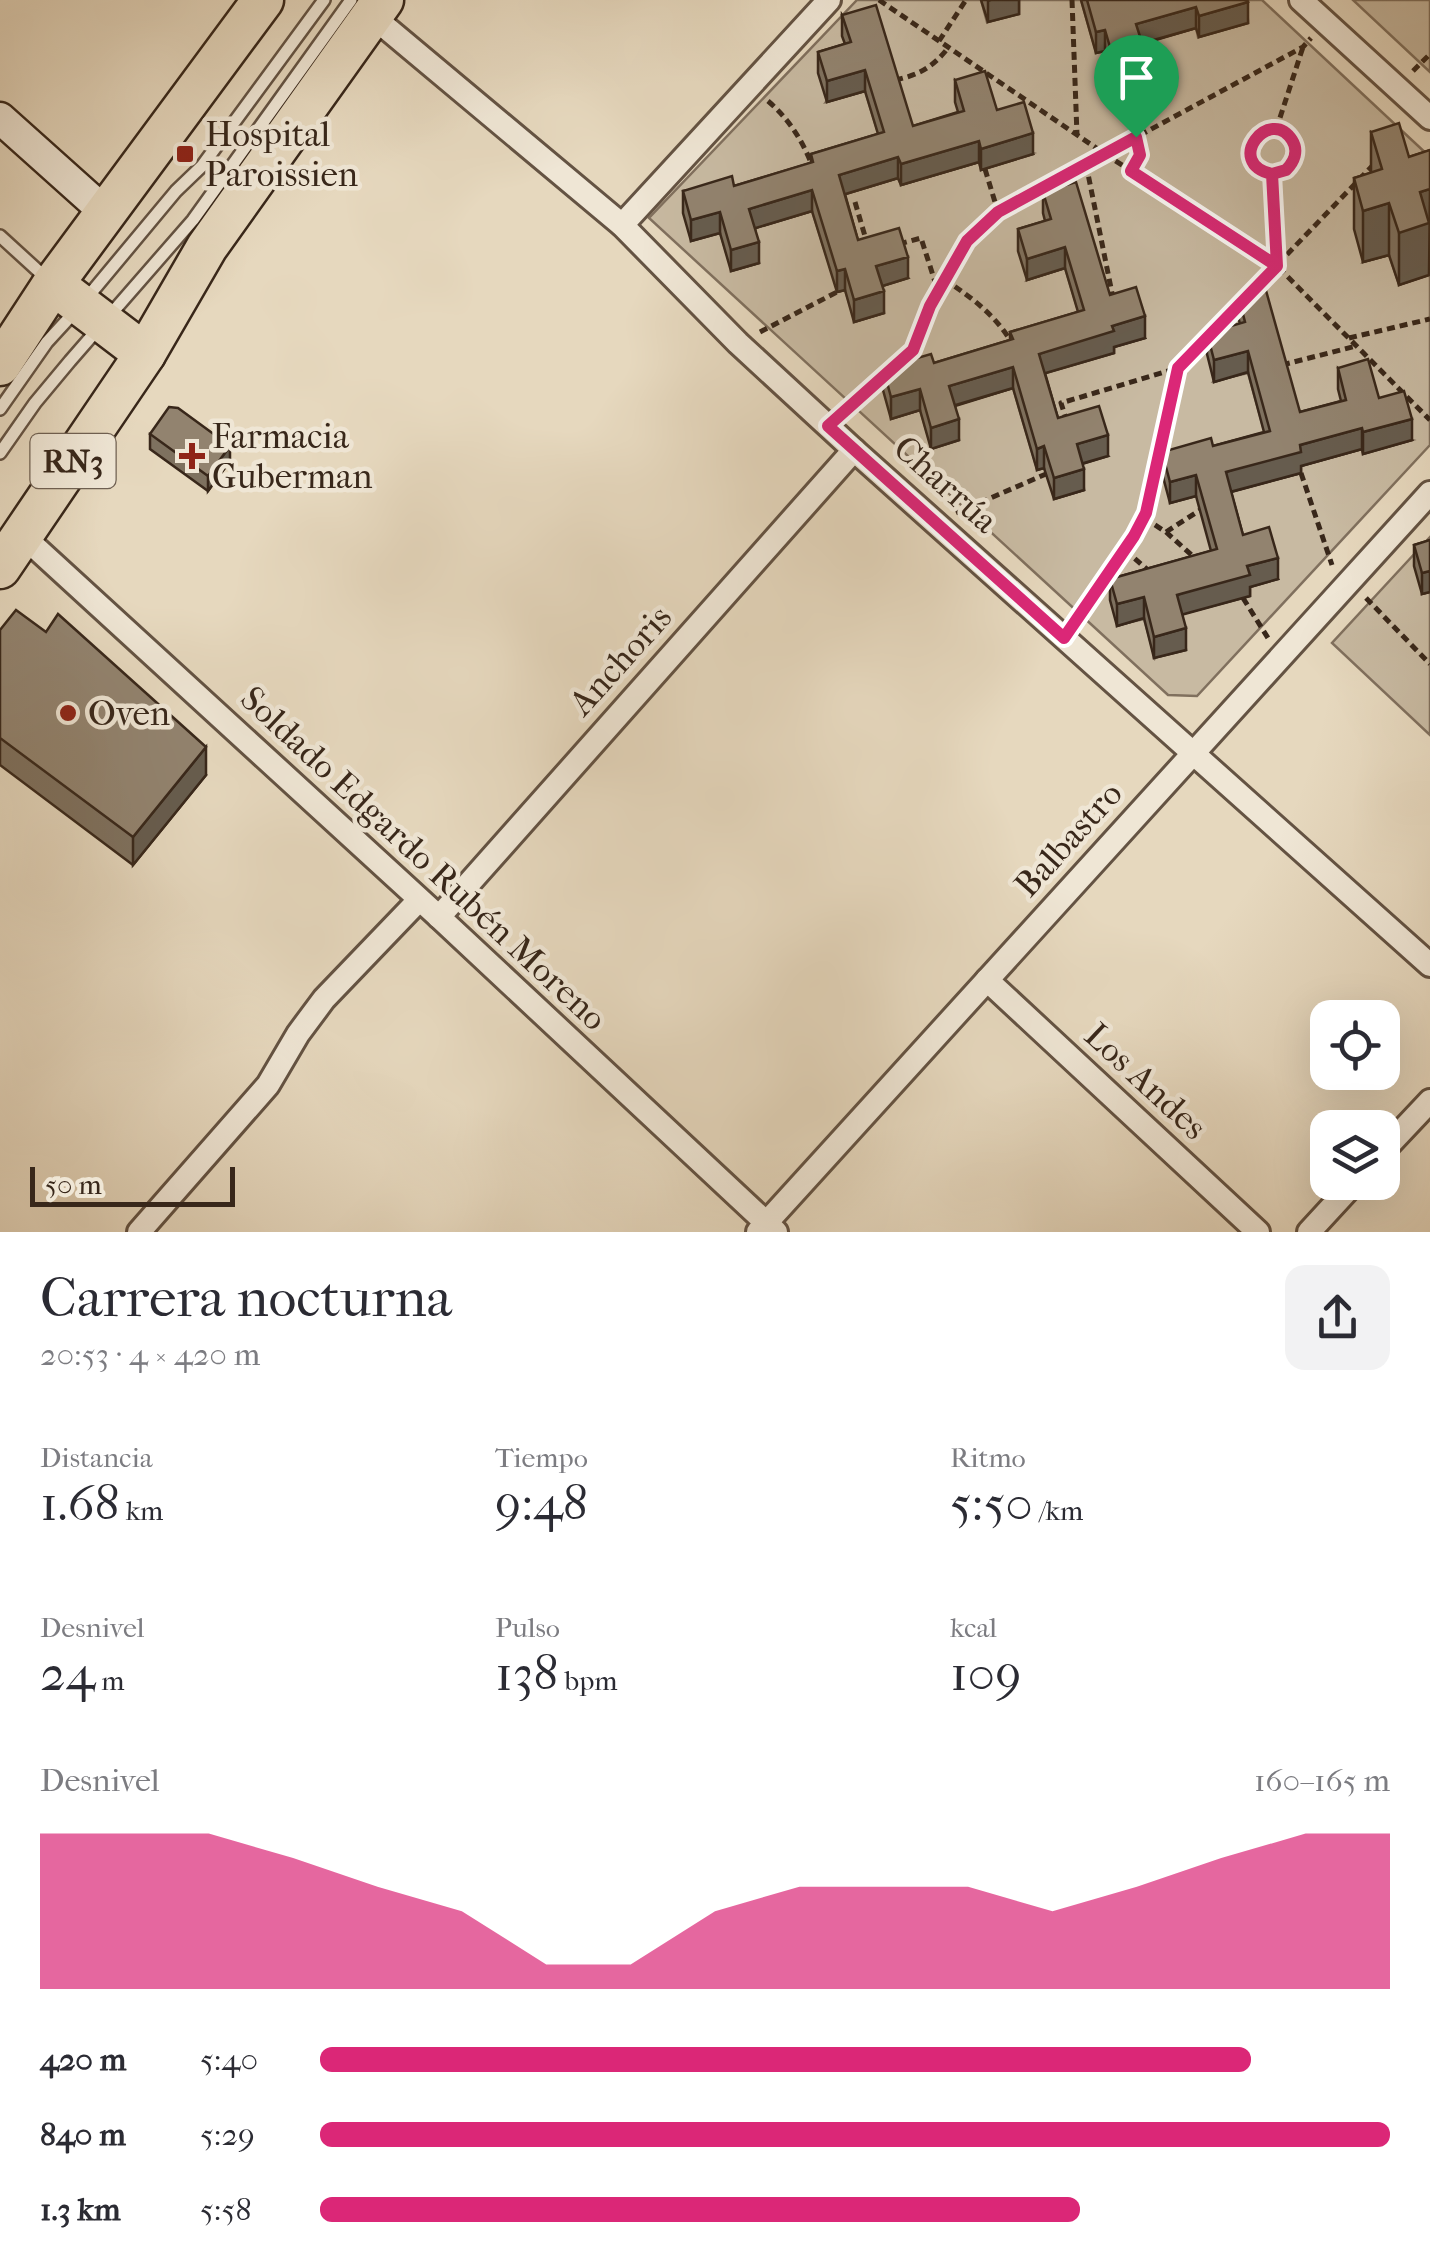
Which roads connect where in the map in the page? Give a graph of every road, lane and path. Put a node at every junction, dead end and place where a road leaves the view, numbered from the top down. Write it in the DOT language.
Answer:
graph roads {
  1 [pos="264,0"];
  2 [pos="324,0"];
  3 [pos="829,0"];
  4 [pos="879,0"];
  5 [pos="966,0"];
  6 [pos="1072,0"];
  7 [pos="1301,0"];
  8 [pos="368,5"];
  9 [pos="1327,24"];
  10 [pos="939,41"];
  11 [pos="1302,47"];
  12 [pos="948,48"];
  13 [pos="892,81"];
  14 [pos="752,85"];
  15 [pos="0,118"];
  16 [pos="1430,118"];
  17 [pos="1276,130"];
  18 [pos="1076,135"];
  19 [pos="1136,137"];
  20 [pos="1105,154"];
  21 [pos="1384,154"];
  22 [pos="1086,164"];
  23 [pos="985,169"];
  24 [pos="1131,171"];
  25 [pos="815,174"];
  26 [pos="1272,174"];
  27 [pos="1358,181"];
  28 [pos="1366,194"];
  29 [pos="855,202"];
  30 [pos="998,212"];
  31 [pos="106,213"];
  32 [pos="622,225"];
  33 [pos="0,236"];
  34 [pos="886,248"];
  35 [pos="870,253"];
  36 [pos="1277,266"];
  37 [pos="944,279"];
  38 [pos="938,290"];
  39 [pos="837,292"];
  40 [pos="80,304"];
  41 [pos="1115,307"];
  42 [pos="1430,319"];
  43 [pos="1220,326"];
  44 [pos="1232,334"];
  45 [pos="1348,338"];
  46 [pos="738,343"];
  47 [pos="1356,346"];
  48 [pos="913,350"];
  49 [pos="1016,351"];
  50 [pos="145,354"];
  51 [pos="925,360"];
  52 [pos="0,364"];
  53 [pos="1281,365"];
  54 [pos="1178,368"];
  55 [pos="0,409"];
  56 [pos="1430,420"];
  57 [pos="828,426"];
  58 [pos="1068,427"];
  59 [pos="854,450"];
  60 [pos="0,453"];
  61 [pos="1302,473"];
  62 [pos="1046,474"];
  63 [pos="1430,494"];
  64 [pos="1200,510"];
  65 [pos="1144,518"];
  66 [pos="935,522"];
  67 [pos="1166,532"];
  68 [pos="1125,550"];
  69 [pos="12,552"];
  70 [pos="1196,559"];
  71 [pos="1156,580"];
  72 [pos="1345,586"];
  73 [pos="1243,598"];
  74 [pos="1064,638"];
  75 [pos="1280,658"];
  76 [pos="1430,664"];
  77 [pos="1193,753"];
  78 [pos="419,900"];
  79 [pos="438,917"];
  80 [pos="1430,964"];
  81 [pos="987,980"];
  82 [pos="1430,1101"];
  83 [pos="1400,1133"];
  84 [pos="1338,1200"];
  85 [pos="767,1229"];
  86 [pos="138,1232"];
  87 [pos="1258,1232"];
  88 [pos="1309,1232"];
  1 -- 31 [label="highway"];
  2 -- 40 [label="lane"];
  3 -- 14 [label="street"];
  4 -- 10 [label="path"];
  5 -- 10 [label="path"];
  6 -- 18 [label="path"];
  7 -- 9 [label="street"];
  8 -- 32 [label="street, Charrúa"];
  8 -- 40 [label="lane"];
  8 -- 50 [label="highway, RN3"];
  9 -- 11 [label="path"];
  9 -- 16 [label="street"];
  10 -- 12 [label="path"];
  11 -- 17 [label="path"];
  11 -- 19 [label="path"];
  12 -- 13 [label="path"];
  12 -- 18 [label="path"];
  14 -- 25 [label="path"];
  14 -- 32 [label="street"];
  15 -- 31 [label="street"];
  17 -- 26 [label="path"];
  17 -- 26 [label="path"];
  18 -- 20 [label="path"];
  19 -- 20 [label="path"];
  19 -- 24 [label="path"];
  20 -- 22 [label="path"];
  20 -- 24 [label="path"];
  21 -- 27 [label="path"];
  22 -- 30 [label="path"];
  22 -- 41 [label="path"];
  23 -- 30 [label="path"];
  24 -- 36 [label="path"];
  26 -- 36 [label="path"];
  27 -- 28 [label="path"];
  27 -- 36 [label="path"];
  29 -- 35 [label="path"];
  30 -- 37 [label="path"];
  31 -- 40 [label="highway"];
  32 -- 46 [label="street, Charrúa"];
  33 -- 40 [label="lane"];
  34 -- 38 [label="path"];
  36 -- 43 [label="path"];
  36 -- 45 [label="path"];
  37 -- 38 [label="path"];
  37 -- 49 [label="path"];
  38 -- 48 [label="path"];
  39 -- 46 [label="path"];
  40 -- 50 [label="highway"];
  40 -- 52 [label="highway"];
  40 -- 55 [label="lane"];
  40 -- 60 [label="lane"];
  42 -- 45 [label="path"];
  43 -- 44 [label="path"];
  43 -- 54 [label="path"];
  45 -- 47 [label="path"];
  46 -- 57 [label="street, Charrúa"];
  47 -- 53 [label="path"];
  47 -- 56 [label="path"];
  48 -- 51 [label="path"];
  48 -- 57 [label="path"];
  50 -- 69 [label="highway, RN3"];
  54 -- 58 [label="path"];
  54 -- 65 [label="path"];
  57 -- 59 [label="street, Charrúa"];
  59 -- 66 [label="street, Charrúa"];
  59 -- 79 [label="street, Anchoris"];
  61 -- 72 [label="path"];
  62 -- 66 [label="path"];
  63 -- 72 [label="street, Balbastro"];
  64 -- 67 [label="path"];
  65 -- 67 [label="path"];
  65 -- 68 [label="path"];
  66 -- 74 [label="street, Charrúa"];
  67 -- 70 [label="path"];
  68 -- 71 [label="path"];
  68 -- 74 [label="path"];
  69 -- 78 [label="street, Soldado Edgardo Rubén Moreno"];
  72 -- 75 [label="street, Balbastro"];
  72 -- 76 [label="path"];
  73 -- 75 [label="path"];
  74 -- 77 [label="street, Charrúa"];
  75 -- 77 [label="street, Balbastro"];
  77 -- 80 [label="street, Charrúa"];
  77 -- 81 [label="street, Balbastro"];
  78 -- 79 [label="street, Soldado Edgardo Rubén Moreno"];
  78 -- 86 [label="street"];
  79 -- 85 [label="street, Soldado Edgardo Rubén Moreno"];
  81 -- 85 [label="street, Balbastro"];
  81 -- 87 [label="street, Los Andes"];
  82 -- 83 [label="street"];
  84 -- 88 [label="street"];
}
